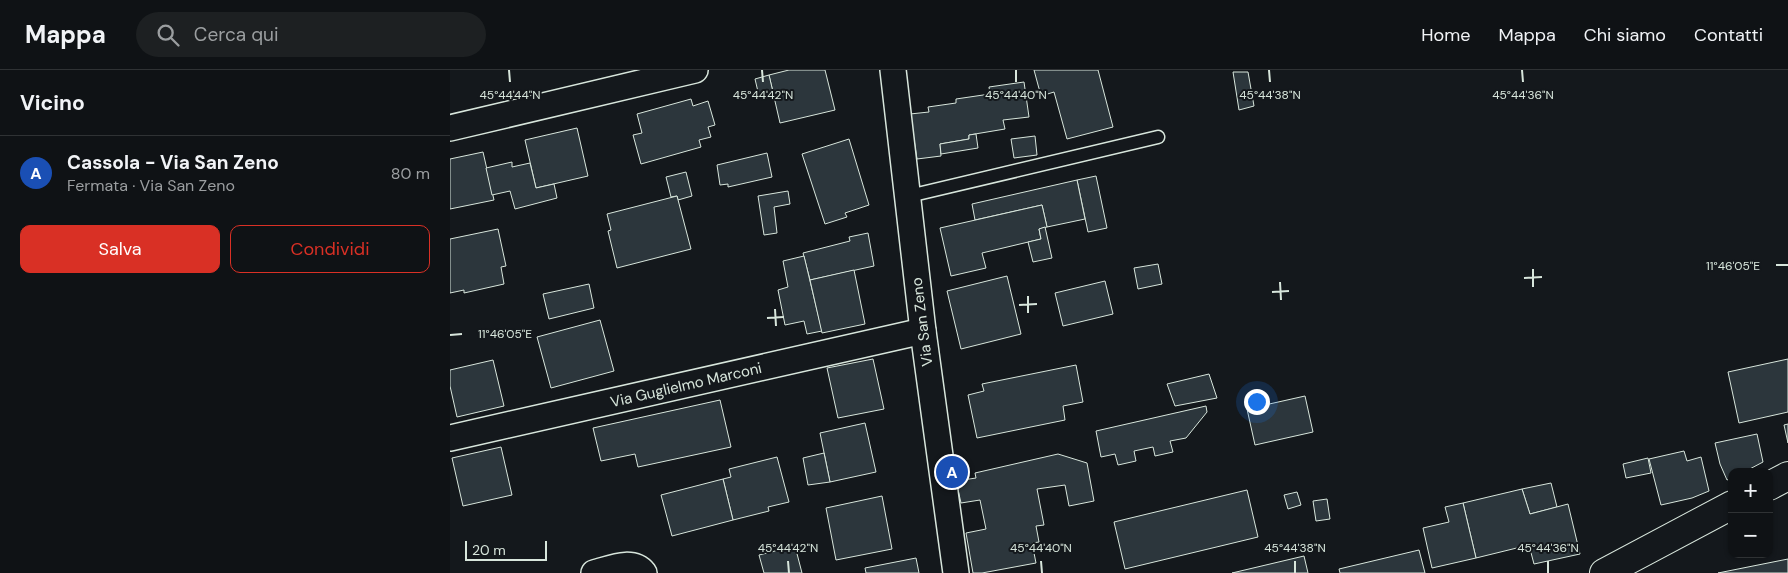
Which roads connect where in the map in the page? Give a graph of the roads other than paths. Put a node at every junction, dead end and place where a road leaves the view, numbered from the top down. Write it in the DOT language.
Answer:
graph roads {
  1 [pos="695,70"];
  2 [pos="893,70"];
  3 [pos="450,128"];
  4 [pos="1158,137"];
  5 [pos="908,196"];
  6 [pos="923,332"];
  7 [pos="450,438"];
  8 [pos="1788,476"];
  9 [pos="1773,484"];
  10 [pos="1728,507"];
  11 [pos="594,573"];
  12 [pos="644,573"];
  13 [pos="956,573"];
  14 [pos="1604,573"];
  1 -- 3 [label="street"];
  2 -- 5 [label="street, Via San Zeno"];
  4 -- 5 [label="lane"];
  5 -- 6 [label="street, Via San Zeno"];
  6 -- 7 [label="street, Via Guglielmo Marconi"];
  6 -- 13 [label="street, Via San Zeno"];
  8 -- 9 [label="street"];
  10 -- 14 [label="street"];
  11 -- 12 [label="street"];
}
